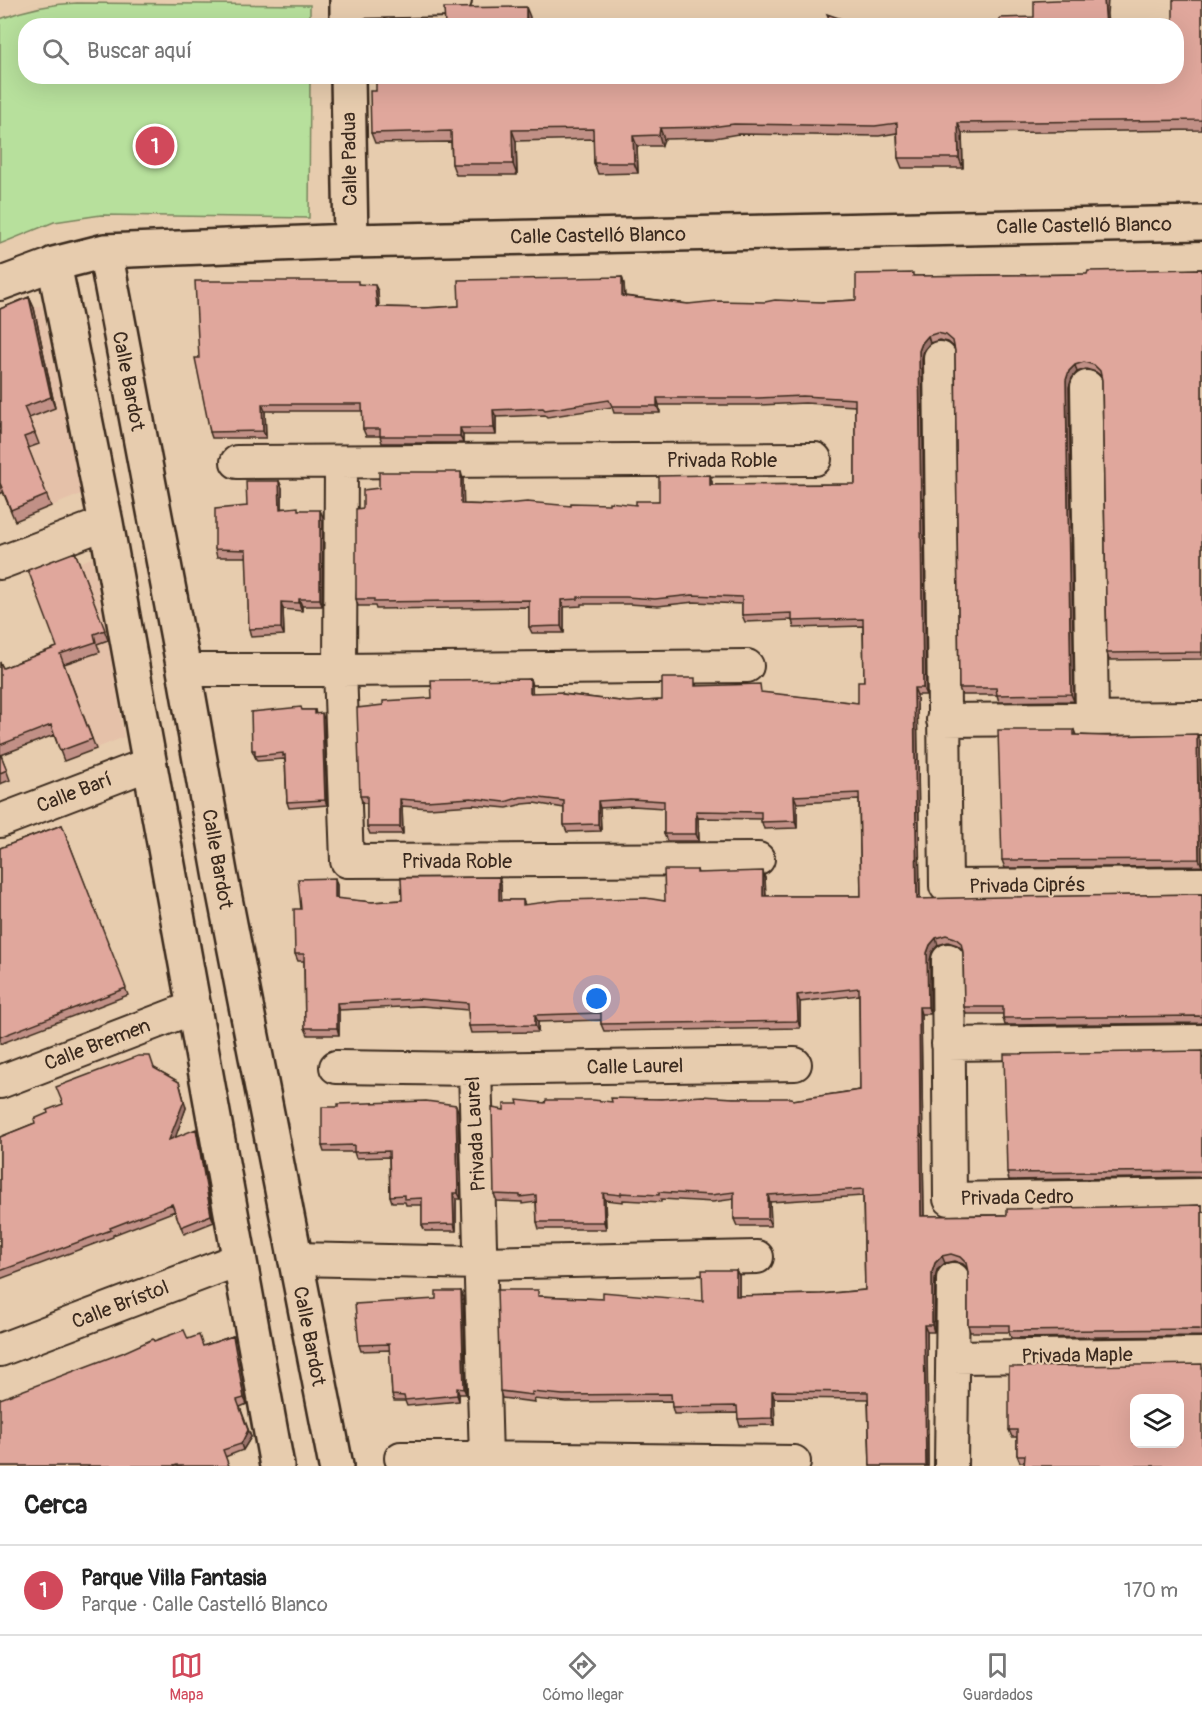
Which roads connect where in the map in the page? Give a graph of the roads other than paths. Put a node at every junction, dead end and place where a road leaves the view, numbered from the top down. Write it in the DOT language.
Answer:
graph roads {
  1 [pos="455,0"];
  2 [pos="347,9"];
  3 [pos="348,84"];
  4 [pos="1202,223"];
  5 [pos="351,241"];
  6 [pos="105,251"];
  7 [pos="54,264"];
  8 [pos="0,284"];
  9 [pos="940,358"];
  10 [pos="1088,387"];
  11 [pos="815,459"];
  12 [pos="237,462"];
  13 [pos="342,462"];
  14 [pos="106,523"];
  15 [pos="0,563"];
  16 [pos="747,666"];
  17 [pos="184,670"];
  18 [pos="340,670"];
  19 [pos="1092,718"];
  20 [pos="1202,718"];
  21 [pos="943,720"];
  22 [pos="149,764"];
  23 [pos="0,821"];
  24 [pos="758,859"];
  25 [pos="220,878"];
  26 [pos="170,882"];
  27 [pos="1202,884"];
  28 [pos="948,960"];
  29 [pos="195,1007"];
  30 [pos="1202,1041"];
  31 [pos="948,1044"];
  32 [pos="795,1064"];
  33 [pos="336,1067"];
  34 [pos="475,1069"];
  35 [pos="0,1082"];
  36 [pos="1202,1195"];
  37 [pos="757,1257"];
  38 [pos="240,1259"];
  39 [pos="295,1259"];
  40 [pos="481,1263"];
  41 [pos="953,1279"];
  42 [pos="0,1350"];
  43 [pos="1202,1354"];
  44 [pos="952,1357"];
  45 [pos="401,1458"];
  46 [pos="486,1458"];
  47 [pos="794,1462"];
  48 [pos="277,1466"];
  49 [pos="336,1466"];
  50 [pos="951,1466"];
  1 -- 2 [label="street"];
  3 -- 5 [label="street, Calle Padua"];
  4 -- 5 [label="street, Calle Castelló Blanco"];
  5 -- 6 [label="street, Calle Castelló Blanco"];
  6 -- 7 [label="street, Calle Castelló Blanco"];
  6 -- 17 [label="street, Calle Bardot"];
  7 -- 8 [label="street, Calle Castelló Blanco"];
  7 -- 14 [label="street"];
  9 -- 21 [label="street, Privada Ciprés"];
  10 -- 19 [label="street"];
  11 -- 13 [label="street, Privada Roble"];
  12 -- 13 [label="street, Privada Roble"];
  13 -- 18 [label="street, Privada Roble"];
  14 -- 15 [label="street"];
  14 -- 22 [label="street"];
  16 -- 18 [label="street"];
  17 -- 18 [label="street"];
  17 -- 25 [label="street, Calle Bardot"];
  18 -- 24 [label="street, Privada Roble"];
  19 -- 20 [label="street"];
  19 -- 21 [label="street"];
  21 -- 27 [label="street, Privada Ciprés"];
  22 -- 23 [label="street, Calle Barí"];
  22 -- 26 [label="street"];
  25 -- 26 [label="street"];
  25 -- 39 [label="street, Calle Bardot"];
  26 -- 29 [label="street"];
  28 -- 31 [label="street, Privada Cedro"];
  29 -- 35 [label="street, Calle Bremen"];
  29 -- 38 [label="street"];
  30 -- 31 [label="street"];
  31 -- 36 [label="street, Privada Cedro"];
  32 -- 34 [label="street, Calle Laurel"];
  33 -- 34 [label="street, Privada Laurel"];
  34 -- 40 [label="street, Privada Laurel"];
  37 -- 40 [label="street"];
  38 -- 42 [label="street, Calle Brístol"];
  38 -- 48 [label="street"];
  39 -- 40 [label="street"];
  39 -- 49 [label="street, Calle Bardot"];
  40 -- 46 [label="street, Privada Laurel"];
  41 -- 44 [label="street"];
  43 -- 44 [label="street, Privada Maple"];
  44 -- 50 [label="street"];
  45 -- 46 [label="street"];
  46 -- 47 [label="street"];
}
